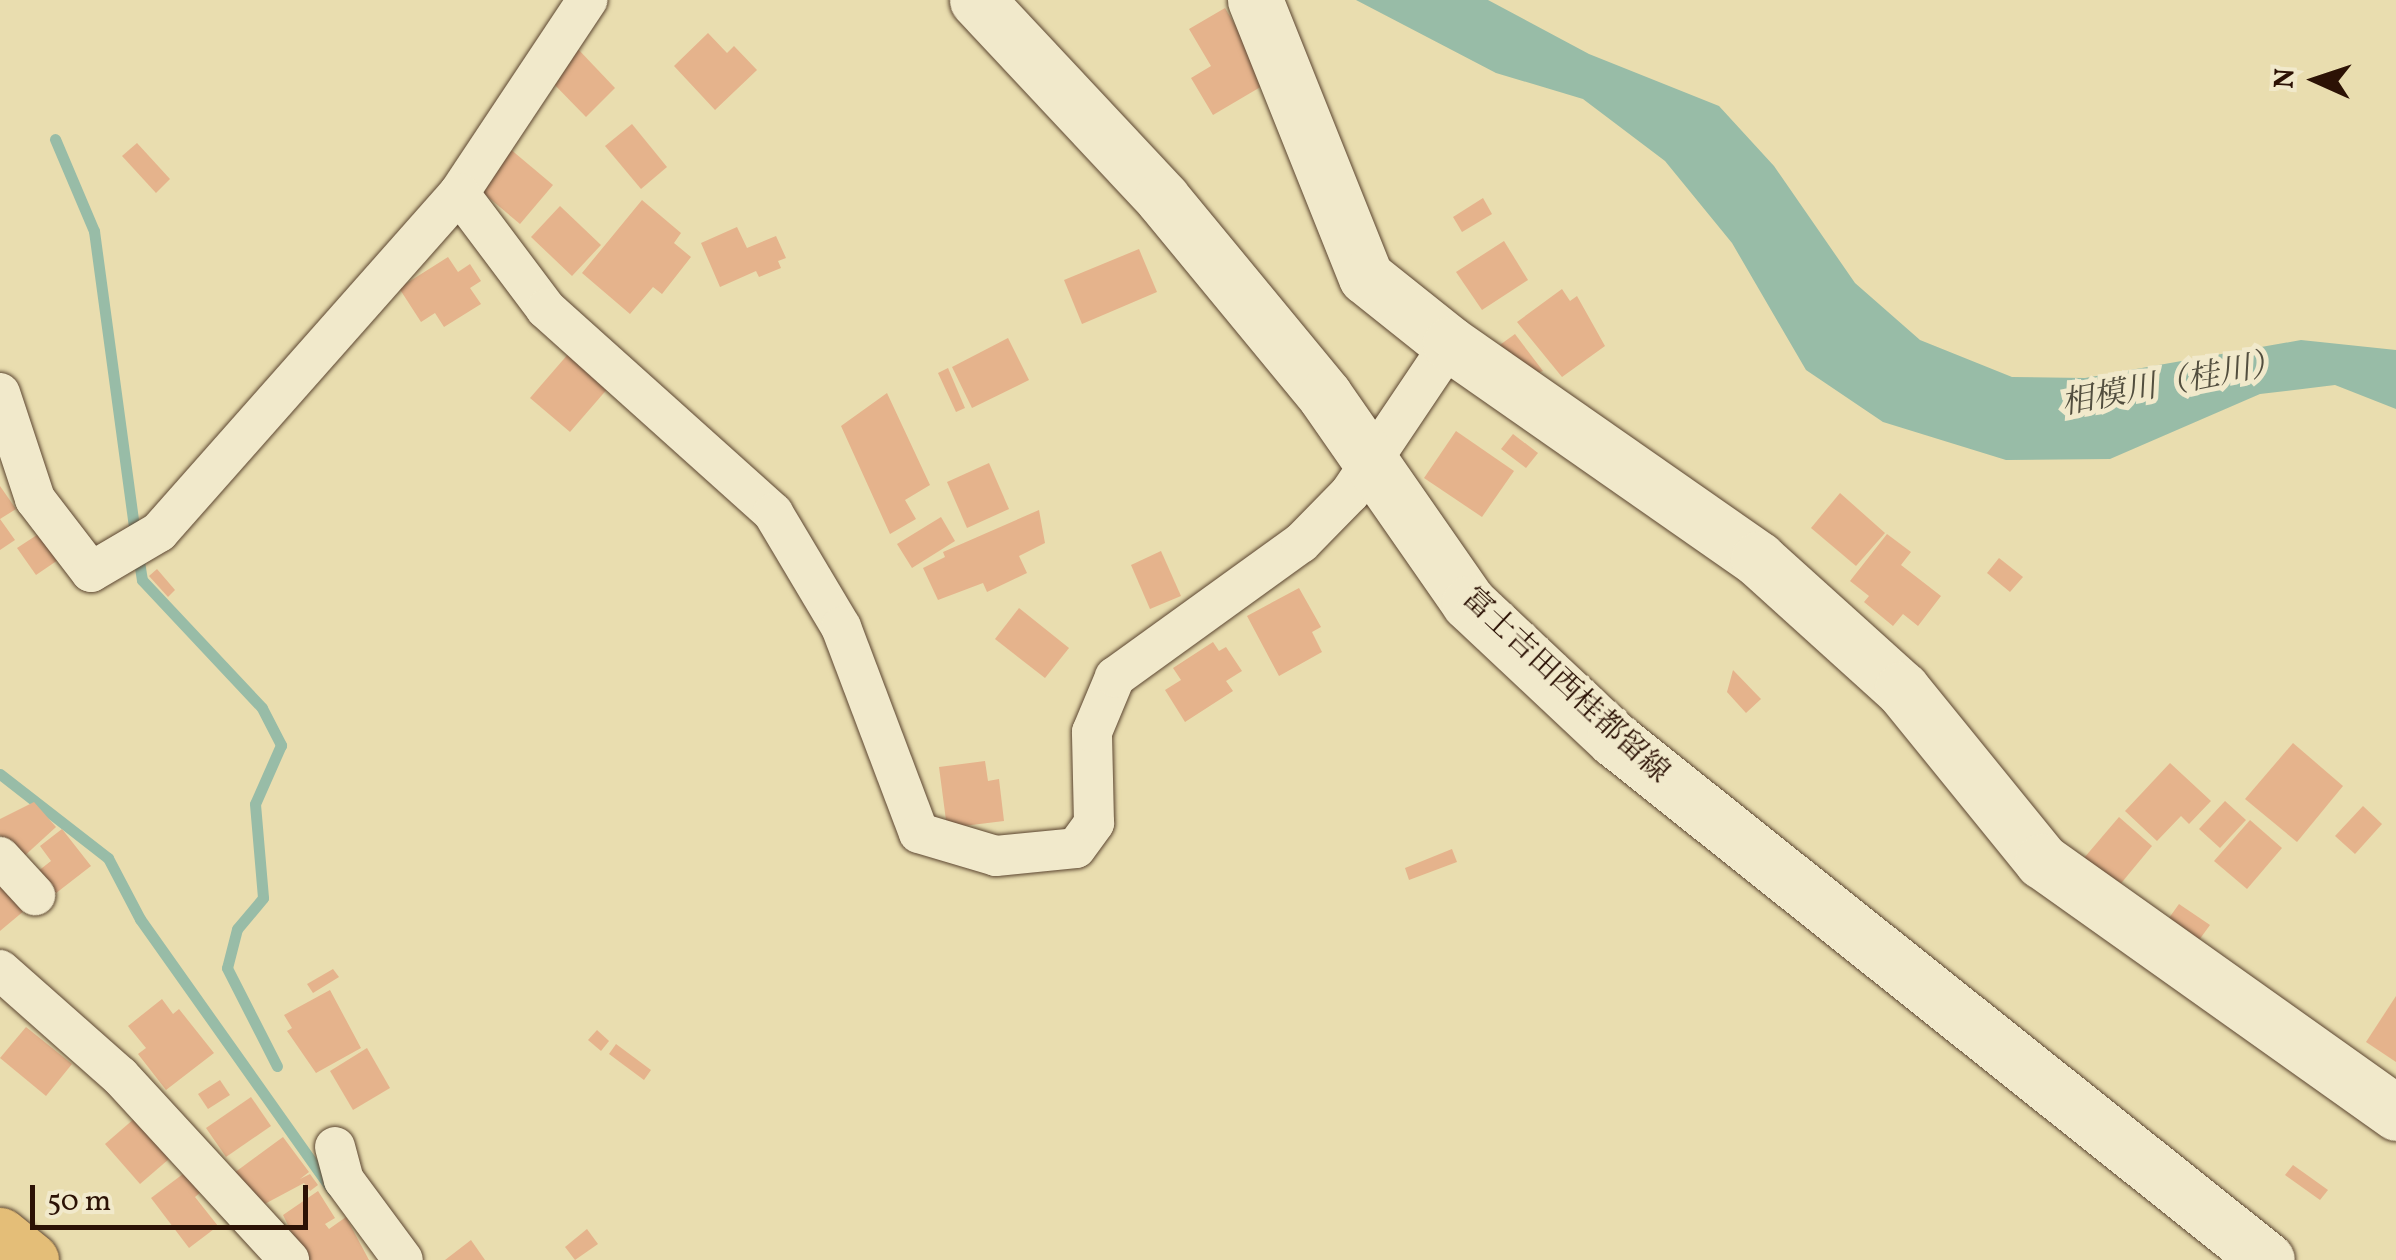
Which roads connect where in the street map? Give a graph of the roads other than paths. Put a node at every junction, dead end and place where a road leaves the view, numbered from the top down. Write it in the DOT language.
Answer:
graph roads {
  1 [pos="586,0"];
  2 [pos="976,0"];
  3 [pos="1255,0"];
  4 [pos="459,193"];
  5 [pos="1450,344"];
  6 [pos="0,393"];
  7 [pos="0,856"];
  8 [pos="35,894"];
  9 [pos="0,970"];
  10 [pos="2396,1113"];
  11 [pos="335,1146"];
  12 [pos="0,1235"];
  13 [pos="269,1252"];
  14 [pos="31,1260"];
  15 [pos="403,1260"];
  16 [pos="2267,1260"];
  1 -- 4 [label="street"];
  2 -- 16 [label="main road, 富士吉田西桂都留線"];
  3 -- 5 [label="main road"];
  4 -- 5 [label="street"];
  4 -- 6 [label="street"];
  5 -- 10 [label="main road"];
  7 -- 8 [label="street"];
  9 -- 13 [label="street"];
  11 -- 15 [label="street"];
  12 -- 14 [label="highway"];
}
